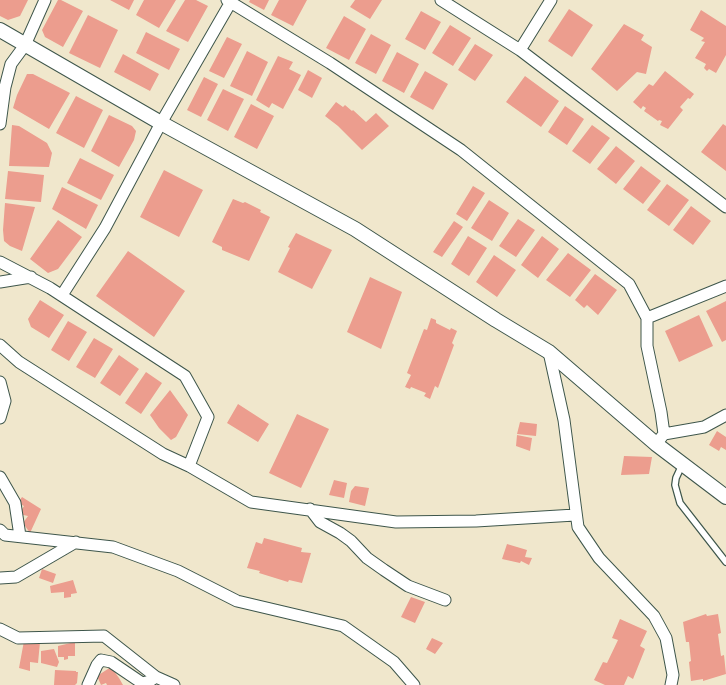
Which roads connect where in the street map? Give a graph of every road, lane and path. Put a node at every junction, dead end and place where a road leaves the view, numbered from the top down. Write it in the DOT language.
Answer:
graph roads {
  1 [pos="45,0"];
  2 [pos="441,0"];
  3 [pos="551,0"];
  4 [pos="230,1"];
  5 [pos="0,30"];
  6 [pos="25,45"];
  7 [pos="520,50"];
  8 [pos="0,124"];
  9 [pos="160,124"];
  10 [pos="726,207"];
  11 [pos="0,262"];
  12 [pos="30,277"];
  13 [pos="0,282"];
  14 [pos="726,286"];
  15 [pos="62,295"];
  16 [pos="647,318"];
  17 [pos="0,345"];
  18 [pos="549,352"];
  19 [pos="0,382"];
  20 [pos="726,415"];
  21 [pos="0,418"];
  22 [pos="660,439"];
  23 [pos="682,464"];
  24 [pos="189,466"];
  25 [pos="0,476"];
  26 [pos="726,497"];
  27 [pos="310,509"];
  28 [pos="575,515"];
  29 [pos="0,530"];
  30 [pos="20,536"];
  31 [pos="76,542"];
  32 [pos="726,562"];
  33 [pos="0,578"];
  34 [pos="445,600"];
  35 [pos="0,629"];
  36 [pos="156,677"];
  37 [pos="88,685"];
  38 [pos="174,685"];
  39 [pos="414,685"];
  40 [pos="671,685"];
  1 -- 6 [label="street"];
  2 -- 7 [label="street"];
  3 -- 7 [label="street"];
  4 -- 9 [label="street"];
  4 -- 16 [label="street"];
  5 -- 6 [label="street"];
  6 -- 8 [label="street"];
  6 -- 9 [label="street"];
  7 -- 10 [label="street"];
  9 -- 15 [label="street"];
  9 -- 18 [label="street"];
  11 -- 12 [label="street"];
  12 -- 13 [label="street"];
  12 -- 15 [label="street"];
  14 -- 16 [label="street"];
  15 -- 24 [label="street"];
  16 -- 22 [label="street"];
  17 -- 24 [label="street"];
  18 -- 22 [label="street"];
  18 -- 28 [label="street"];
  19 -- 21 [label="street"];
  20 -- 22 [label="street"];
  22 -- 23 [label="street"];
  23 -- 26 [label="street"];
  23 -- 32 [label="lane"];
  24 -- 27 [label="street"];
  25 -- 30 [label="street"];
  27 -- 28 [label="street"];
  27 -- 34 [label="street"];
  28 -- 40 [label="street"];
  29 -- 30 [label="street"];
  30 -- 31 [label="street"];
  31 -- 33 [label="street"];
  31 -- 39 [label="street"];
  35 -- 36 [label="street"];
  36 -- 37 [label="street"];
  36 -- 38 [label="street"];
}
